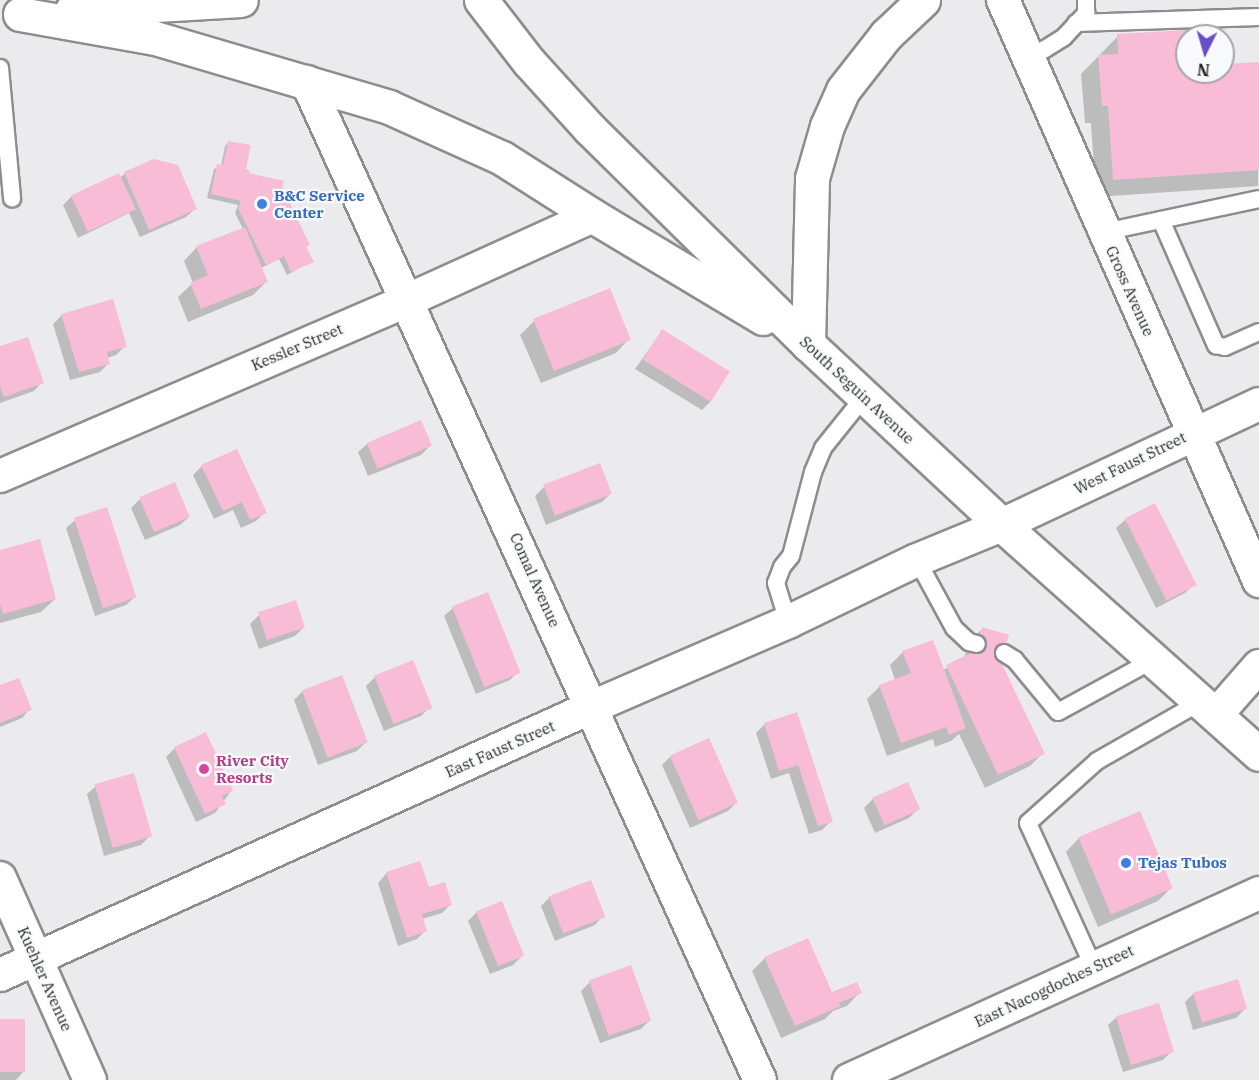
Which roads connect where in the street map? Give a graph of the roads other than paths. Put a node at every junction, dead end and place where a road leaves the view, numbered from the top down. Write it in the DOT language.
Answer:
graph roads {
  1 [pos="241,0"];
  2 [pos="481,0"];
  3 [pos="923,0"];
  4 [pos="1003,0"];
  5 [pos="1086,0"];
  6 [pos="10,14"];
  7 [pos="1259,17"];
  8 [pos="1076,23"];
  9 [pos="1027,56"];
  10 [pos="0,68"];
  11 [pos="306,82"];
  12 [pos="12,198"];
  13 [pos="1259,199"];
  14 [pos="593,216"];
  15 [pos="1161,220"];
  16 [pos="1104,232"];
  17 [pos="408,300"];
  18 [pos="1259,332"];
  19 [pos="808,345"];
  20 [pos="864,397"];
  21 [pos="1259,404"];
  22 [pos="1192,434"];
  23 [pos="0,476"];
  24 [pos="1002,525"];
  25 [pos="917,560"];
  26 [pos="1259,581"];
  27 [pos="788,622"];
  28 [pos="973,643"];
  29 [pos="1009,657"];
  30 [pos="1155,659"];
  31 [pos="1259,666"];
  32 [pos="592,707"];
  33 [pos="1209,708"];
  34 [pos="1259,754"];
  35 [pos="0,878"];
  36 [pos="1259,893"];
  37 [pos="37,959"];
  38 [pos="1094,968"];
  39 [pos="0,975"];
  40 [pos="90,1080"];
  41 [pos="760,1080"];
  42 [pos="849,1080"];
  1 -- 6 [label="main road"];
  2 -- 19 [label="main road, South Seguin Avenue"];
  3 -- 19 [label="main road"];
  4 -- 9 [label="street, Gross Avenue"];
  5 -- 8 [label="lane"];
  6 -- 11 [label="main road"];
  7 -- 8 [label="lane"];
  8 -- 9 [label="lane"];
  9 -- 16 [label="street, Gross Avenue"];
  10 -- 12 [label="lane"];
  11 -- 14 [label="main road"];
  11 -- 17 [label="street, Comal Avenue"];
  13 -- 15 [label="lane"];
  14 -- 17 [label="street, Kessler Street"];
  14 -- 19 [label="main road"];
  15 -- 16 [label="lane"];
  15 -- 18 [label="lane"];
  16 -- 22 [label="street, Gross Avenue"];
  17 -- 23 [label="street, Kessler Street"];
  17 -- 32 [label="street, Comal Avenue"];
  19 -- 20 [label="main road, South Seguin Avenue"];
  20 -- 24 [label="main road, South Seguin Avenue"];
  20 -- 27 [label="lane"];
  21 -- 22 [label="street, West Faust Street"];
  22 -- 24 [label="street, West Faust Street"];
  22 -- 26 [label="street, Gross Avenue"];
  24 -- 25 [label="street, East Faust Street"];
  24 -- 30 [label="main road, South Seguin Avenue"];
  25 -- 27 [label="street, East Faust Street"];
  25 -- 28 [label="lane"];
  27 -- 32 [label="street, East Faust Street"];
  29 -- 30 [label="lane"];
  30 -- 33 [label="main road, South Seguin Avenue"];
  31 -- 33 [label="street"];
  32 -- 37 [label="street, East Faust Street"];
  32 -- 41 [label="street, Comal Avenue"];
  33 -- 34 [label="main road, South Seguin Avenue"];
  33 -- 38 [label="lane"];
  35 -- 37 [label="street, Kuehler Avenue"];
  36 -- 38 [label="street, East Nacogdoches Street"];
  37 -- 39 [label="street, East Faust Street"];
  37 -- 40 [label="street, Kuehler Avenue"];
  38 -- 42 [label="street, East Nacogdoches Street"];
}
